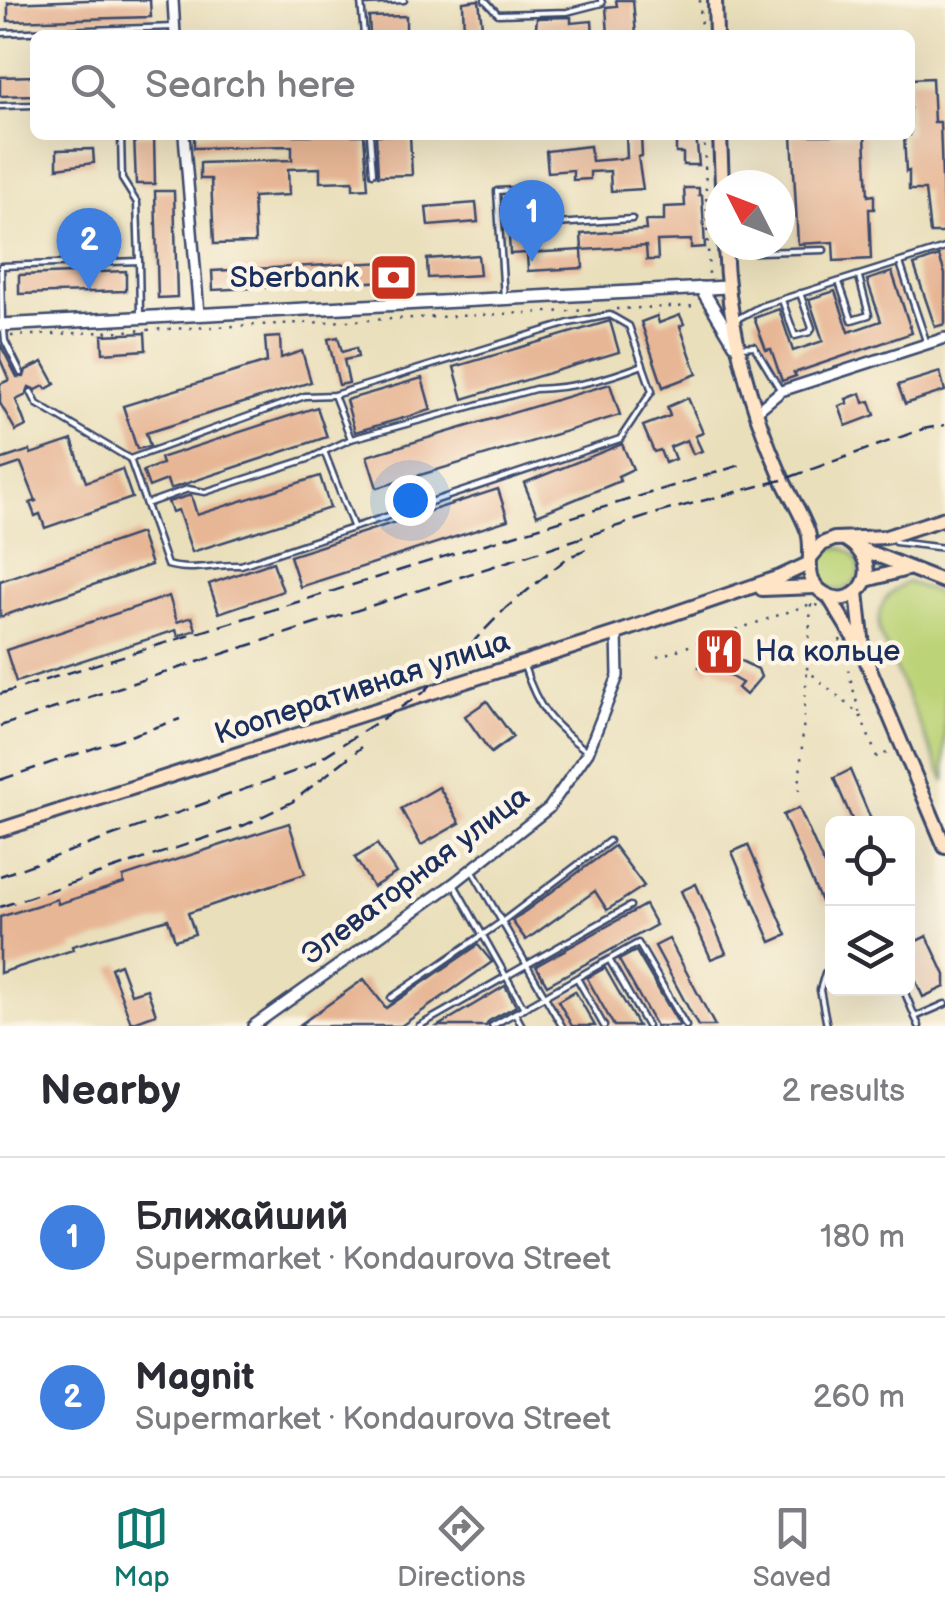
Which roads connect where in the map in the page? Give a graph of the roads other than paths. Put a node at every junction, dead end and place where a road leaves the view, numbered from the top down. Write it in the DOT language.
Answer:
graph roads {
  1 [pos="172,0"];
  2 [pos="404,0"];
  3 [pos="485,0"];
  4 [pos="602,0"];
  5 [pos="714,0"];
  6 [pos="175,30"];
  7 [pos="364,30"];
  8 [pos="716,30"];
  9 [pos="0,32"];
  10 [pos="30,32"];
  11 [pos="30,105"];
  12 [pos="0,106"];
  13 [pos="121,140"];
  14 [pos="184,140"];
  15 [pos="370,140"];
  16 [pos="720,140"];
  17 [pos="721,170"];
  18 [pos="373,172"];
  19 [pos="632,219"];
  20 [pos="795,250"];
  21 [pos="824,250"];
  22 [pos="944,250"];
  23 [pos="726,260"];
  24 [pos="139,261"];
  25 [pos="900,263"];
  26 [pos="859,277"];
  27 [pos="839,284"];
  28 [pos="727,287"];
  29 [pos="701,288"];
  30 [pos="800,293"];
  31 [pos="504,298"];
  32 [pos="782,299"];
  33 [pos="199,314"];
  34 [pos="140,317"];
  35 [pos="732,322"];
  36 [pos="3,328"];
  37 [pos="945,338"];
  38 [pos="928,344"];
  39 [pos="736,347"];
  40 [pos="642,365"];
  41 [pos="21,373"];
  42 [pos="780,391"];
  43 [pos="31,392"];
  44 [pos="334,396"];
  45 [pos="756,411"];
  46 [pos="351,439"];
  47 [pos="324,452"];
  48 [pos="130,459"];
  49 [pos="146,504"];
  50 [pos="798,509"];
  51 [pos="945,518"];
  52 [pos="920,525"];
  53 [pos="354,527"];
  54 [pos="840,539"];
  55 [pos="896,542"];
  56 [pos="859,548"];
  57 [pos="945,548"];
  58 [pos="880,557"];
  59 [pos="809,561"];
  60 [pos="909,568"];
  61 [pos="864,581"];
  62 [pos="945,582"];
  63 [pos="815,587"];
  64 [pos="740,591"];
  65 [pos="830,597"];
  66 [pos="617,633"];
  67 [pos="864,655"];
  68 [pos="523,661"];
  69 [pos="588,752"];
  70 [pos="0,830"];
  71 [pos="609,841"];
  72 [pos="945,847"];
  73 [pos="472,869"];
  74 [pos="454,884"];
  75 [pos="630,906"];
  76 [pos="503,921"];
  77 [pos="482,934"];
  78 [pos="609,959"];
  79 [pos="528,964"];
  80 [pos="825,973"];
  81 [pos="506,976"];
  82 [pos="576,978"];
  83 [pos="545,996"];
  84 [pos="907,996"];
  85 [pos="391,998"];
  86 [pos="945,1004"];
  87 [pos="524,1008"];
  88 [pos="515,1013"];
  89 [pos="915,1017"];
  90 [pos="253,1026"];
  91 [pos="419,1026"];
  92 [pos="492,1026"];
  93 [pos="522,1026"];
  94 [pos="562,1026"];
  95 [pos="604,1026"];
  96 [pos="647,1026"];
  97 [pos="686,1026"];
  98 [pos="827,1026"];
  99 [pos="919,1026"];
  1 -- 6 [label="street"];
  2 -- 7 [label="lane"];
  3 -- 4 [label="lane"];
  5 -- 8 [label="main road"];
  9 -- 10 [label="lane"];
  11 -- 12 [label="lane"];
  13 -- 24 [label="lane"];
  14 -- 33 [label="street"];
  15 -- 18 [label="lane"];
  16 -- 17 [label="main road"];
  19 -- 31 [label="lane"];
  20 -- 21 [label="lane"];
  22 -- 25 [label="lane"];
  23 -- 28 [label="main road"];
  24 -- 34 [label="lane"];
  24 -- 36 [label="lane"];
  25 -- 26 [label="lane"];
  25 -- 38 [label="lane"];
  26 -- 27 [label="lane"];
  26 -- 27 [label="lane"];
  27 -- 30 [label="lane"];
  28 -- 29 [label="street"];
  28 -- 35 [label="main road"];
  29 -- 31 [label="street"];
  29 -- 39 [label="street"];
  30 -- 32 [label="lane"];
  30 -- 32 [label="lane"];
  31 -- 33 [label="street"];
  32 -- 35 [label="lane"];
  33 -- 34 [label="street"];
  34 -- 36 [label="street"];
  35 -- 39 [label="main road"];
  36 -- 41 [label="lane"];
  37 -- 38 [label="street"];
  38 -- 42 [label="street"];
  39 -- 42 [label="lane"];
  39 -- 45 [label="main road"];
  40 -- 44 [label="lane"];
  40 -- 46 [label="lane"];
  40 -- 53 [label="lane"];
  42 -- 45 [label="street"];
  43 -- 48 [label="lane"];
  44 -- 46 [label="lane"];
  44 -- 48 [label="lane"];
  45 -- 50 [label="main road"];
  46 -- 47 [label="lane"];
  47 -- 49 [label="lane"];
  47 -- 53 [label="lane"];
  48 -- 49 [label="lane"];
  49 -- 53 [label="lane"];
  50 -- 54 [label="main road"];
  50 -- 59 [label="main road"];
  51 -- 52 [label="main road"];
  52 -- 54 [label="main road"];
  52 -- 55 [label="main road"];
  54 -- 56 [label="main road"];
  54 -- 59 [label="main road"];
  55 -- 57 [label="lane"];
  55 -- 58 [label="main road"];
  56 -- 58 [label="main road"];
  56 -- 61 [label="main road"];
  58 -- 60 [label="main road"];
  58 -- 61 [label="main road"];
  59 -- 63 [label="main road"];
  59 -- 64 [label="main road, Кооперативная улица"];
  60 -- 61 [label="main road"];
  60 -- 62 [label="main road"];
  61 -- 65 [label="main road"];
  61 -- 67 [label="main road"];
  63 -- 64 [label="main road, Кооперативная улица"];
  63 -- 65 [label="main road"];
  64 -- 66 [label="main road, Кооперативная улица"];
  65 -- 67 [label="main road"];
  66 -- 68 [label="main road, Кооперативная улица"];
  66 -- 69 [label="street, Элеваторная улица"];
  67 -- 72 [label="main road"];
  68 -- 69 [label="lane"];
  68 -- 70 [label="main road, Кооперативная улица"];
  69 -- 73 [label="street, Элеваторная улица"];
  71 -- 76 [label="lane"];
  73 -- 74 [label="street, Элеваторная улица"];
  73 -- 76 [label="lane"];
  74 -- 77 [label="lane"];
  74 -- 90 [label="street, Элеваторная улица"];
  75 -- 79 [label="lane"];
  76 -- 77 [label="lane"];
  76 -- 79 [label="lane"];
  77 -- 81 [label="lane"];
  77 -- 85 [label="lane"];
  78 -- 82 [label="lane"];
  78 -- 96 [label="lane"];
  78 -- 97 [label="lane"];
  79 -- 81 [label="lane"];
  79 -- 83 [label="lane"];
  80 -- 98 [label="lane"];
  81 -- 87 [label="lane"];
  81 -- 91 [label="lane"];
  82 -- 83 [label="lane"];
  82 -- 95 [label="lane"];
  83 -- 87 [label="lane"];
  83 -- 94 [label="lane"];
  84 -- 89 [label="lane"];
  86 -- 89 [label="lane"];
  87 -- 88 [label="lane"];
  88 -- 92 [label="lane"];
  88 -- 93 [label="lane"];
  89 -- 99 [label="lane"];
}
